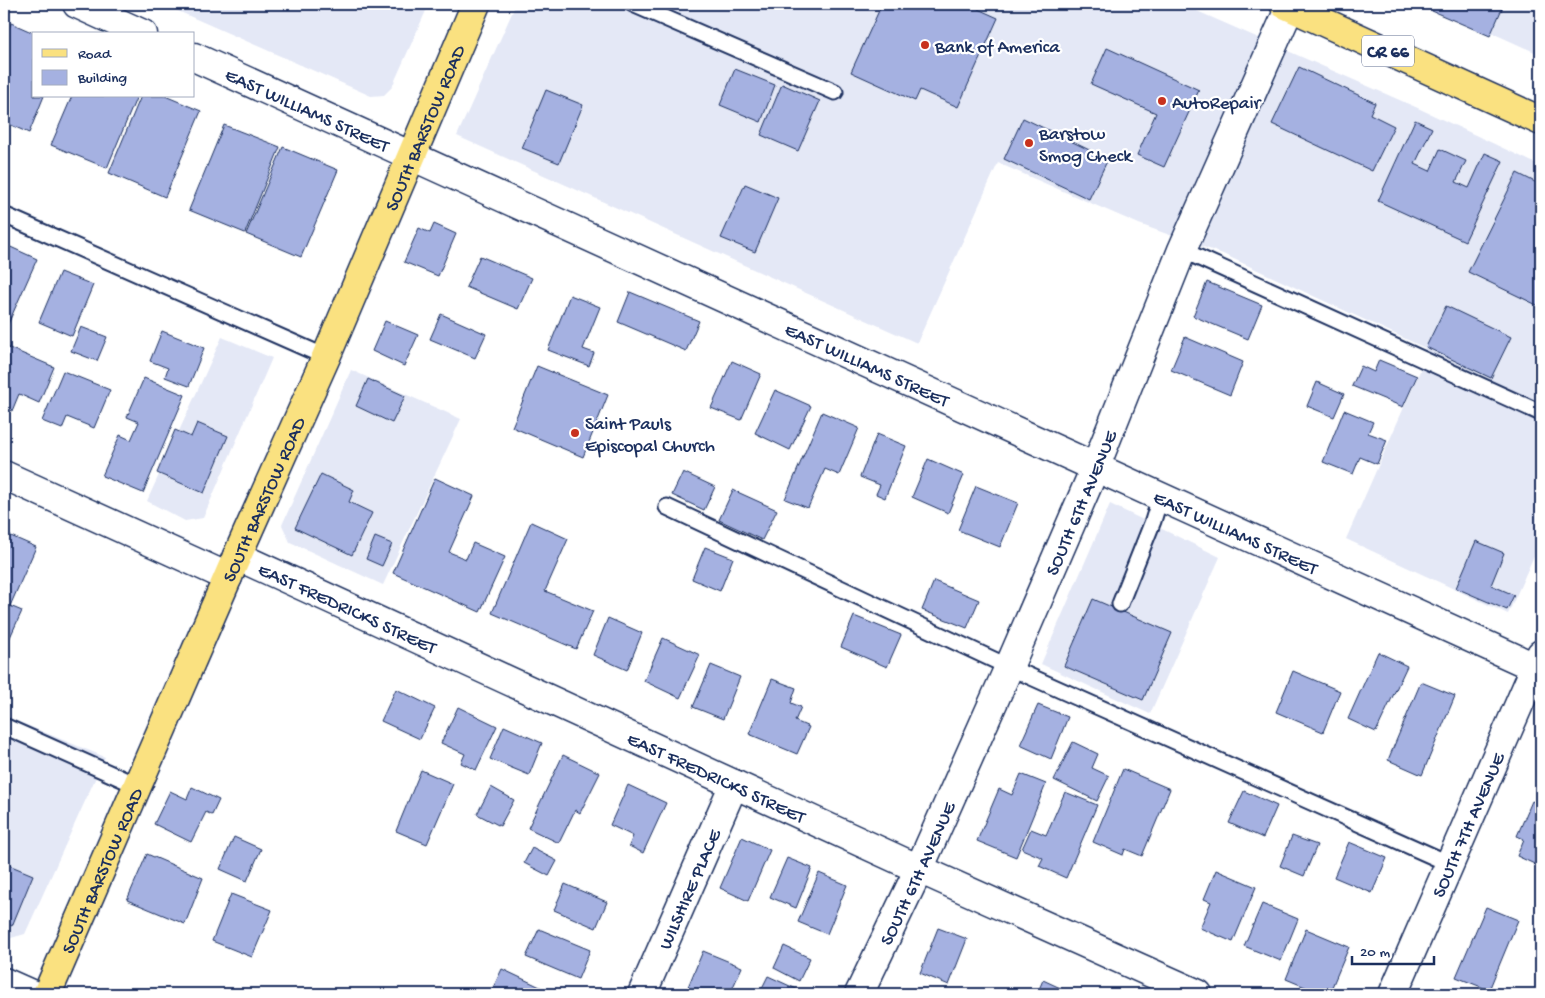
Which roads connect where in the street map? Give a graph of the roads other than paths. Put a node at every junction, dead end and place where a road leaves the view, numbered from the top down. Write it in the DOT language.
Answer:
graph roads {
  1 [pos="77,4"];
  2 [pos="476,4"];
  3 [pos="633,4"];
  4 [pos="1287,5"];
  5 [pos="139,32"];
  6 [pos="195,57"];
  7 [pos="835,92"];
  8 [pos="1541,121"];
  9 [pos="412,156"];
  10 [pos="4,215"];
  11 [pos="1182,250"];
  12 [pos="326,357"];
  13 [pos="1541,413"];
  14 [pos="1095,468"];
  15 [pos="4,475"];
  16 [pos="1160,498"];
  17 [pos="667,507"];
  18 [pos="232,566"];
  19 [pos="1120,604"];
  20 [pos="1539,664"];
  21 [pos="1009,667"];
  22 [pos="4,726"];
  23 [pos="734,784"];
  24 [pos="138,786"];
  25 [pos="1450,864"];
  26 [pos="919,869"];
  27 [pos="4,982"];
  28 [pos="31,994"];
  29 [pos="47,994"];
  30 [pos="642,994"];
  31 [pos="859,994"];
  32 [pos="1198,994"];
  33 [pos="1393,994"];
  1 -- 5 [label="street"];
  2 -- 9 [label="main road, SOUTH BARSTOW ROAD"];
  3 -- 7 [label="lane"];
  4 -- 8 [label="main road, CR 66"];
  4 -- 11 [label="street, SOUTH 6TH AVENUE"];
  6 -- 9 [label="street, EAST WILLIAMS STREET"];
  9 -- 12 [label="main road, SOUTH BARSTOW ROAD"];
  9 -- 14 [label="street, EAST WILLIAMS STREET"];
  10 -- 12 [label="lane"];
  11 -- 13 [label="lane"];
  11 -- 14 [label="street, SOUTH 6TH AVENUE"];
  12 -- 18 [label="main road, SOUTH BARSTOW ROAD"];
  14 -- 16 [label="street, EAST WILLIAMS STREET"];
  14 -- 21 [label="street, SOUTH 6TH AVENUE"];
  15 -- 18 [label="street, EAST FREDRICKS STREET"];
  16 -- 19 [label="lane"];
  16 -- 20 [label="street, EAST WILLIAMS STREET"];
  17 -- 21 [label="lane"];
  18 -- 23 [label="street, EAST FREDRICKS STREET"];
  18 -- 24 [label="main road, SOUTH BARSTOW ROAD"];
  20 -- 25 [label="street, SOUTH 7TH AVENUE"];
  21 -- 25 [label="lane"];
  21 -- 26 [label="street, SOUTH 6TH AVENUE"];
  22 -- 24 [label="lane"];
  23 -- 26 [label="street, EAST FREDRICKS STREET"];
  23 -- 30 [label="street, WILSHIRE PLACE"];
  24 -- 29 [label="main road, SOUTH BARSTOW ROAD"];
  25 -- 33 [label="street, SOUTH 7TH AVENUE"];
  26 -- 31 [label="street, SOUTH 6TH AVENUE"];
  26 -- 32 [label="street, EAST FREDRICKS STREET"];
  27 -- 28 [label="street"];
}
